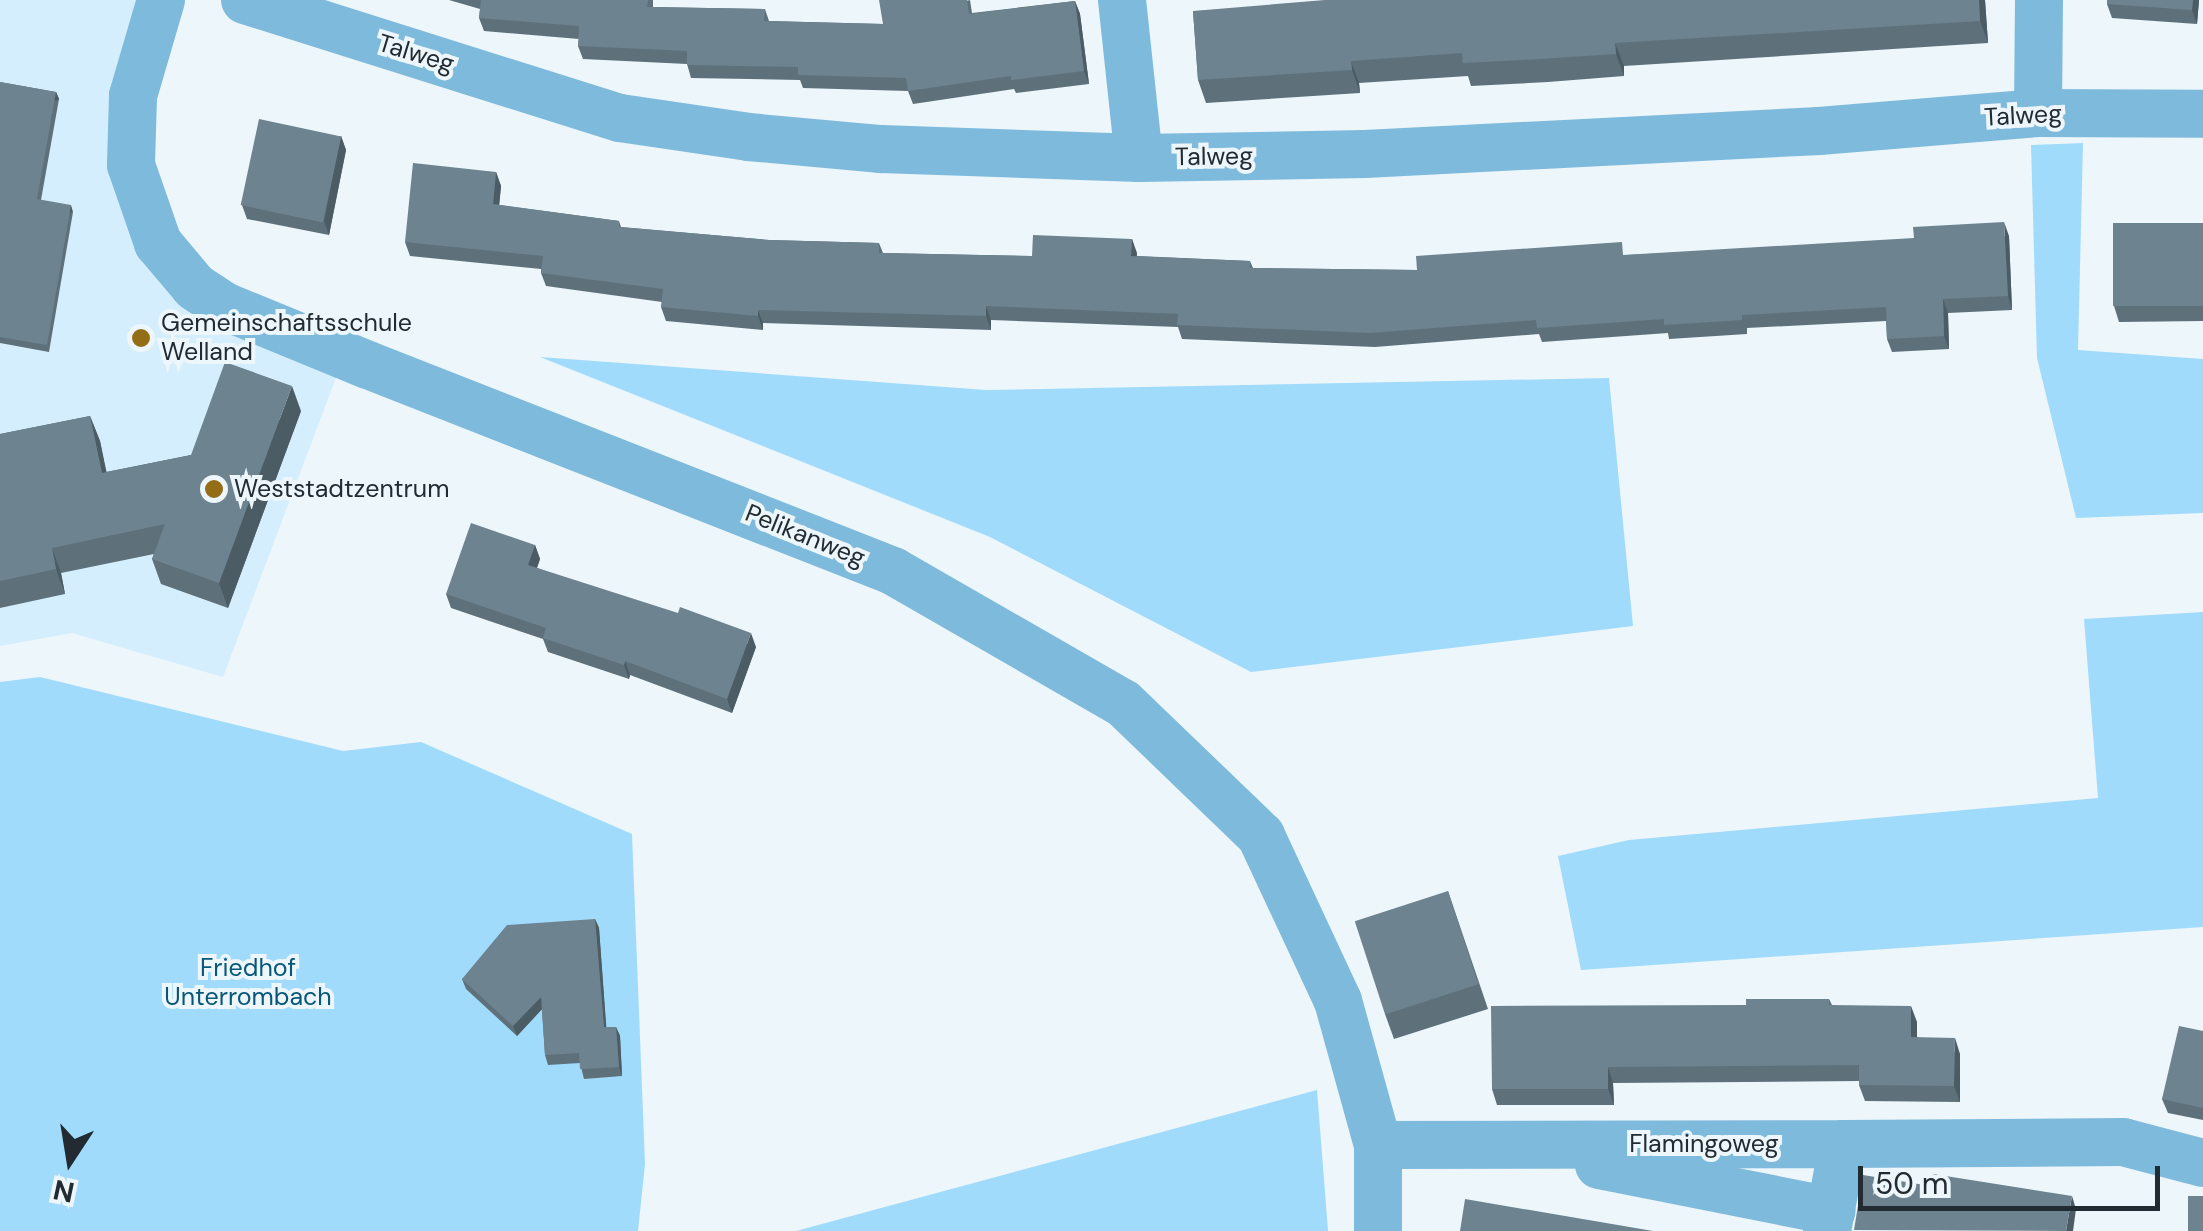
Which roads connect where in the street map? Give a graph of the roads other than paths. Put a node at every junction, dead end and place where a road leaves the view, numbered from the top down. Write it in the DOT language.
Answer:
graph roads {
  1 [pos="161,0"];
  2 [pos="244,0"];
  3 [pos="1122,0"];
  4 [pos="2038,0"];
  5 [pos="2038,113"];
  6 [pos="2203,114"];
  7 [pos="1139,158"];
  8 [pos="1497,1144"];
  9 [pos="1843,1144"];
  10 [pos="1378,1145"];
  11 [pos="2203,1163"];
  12 [pos="1829,1221"];
  13 [pos="1378,1231"];
  1 -- 10 [label="street, Pelikanweg"];
  2 -- 7 [label="street, Talweg"];
  3 -- 7 [label="street"];
  4 -- 5 [label="street"];
  5 -- 6 [label="street, Talweg"];
  5 -- 7 [label="street, Talweg"];
  8 -- 9 [label="street, Flamingoweg"];
  8 -- 10 [label="street, Flamingoweg"];
  8 -- 12 [label="street, Flamingoweg"];
  9 -- 11 [label="street"];
  9 -- 12 [label="street, Flamingoweg"];
  10 -- 13 [label="street, Pelikanweg"];
}
